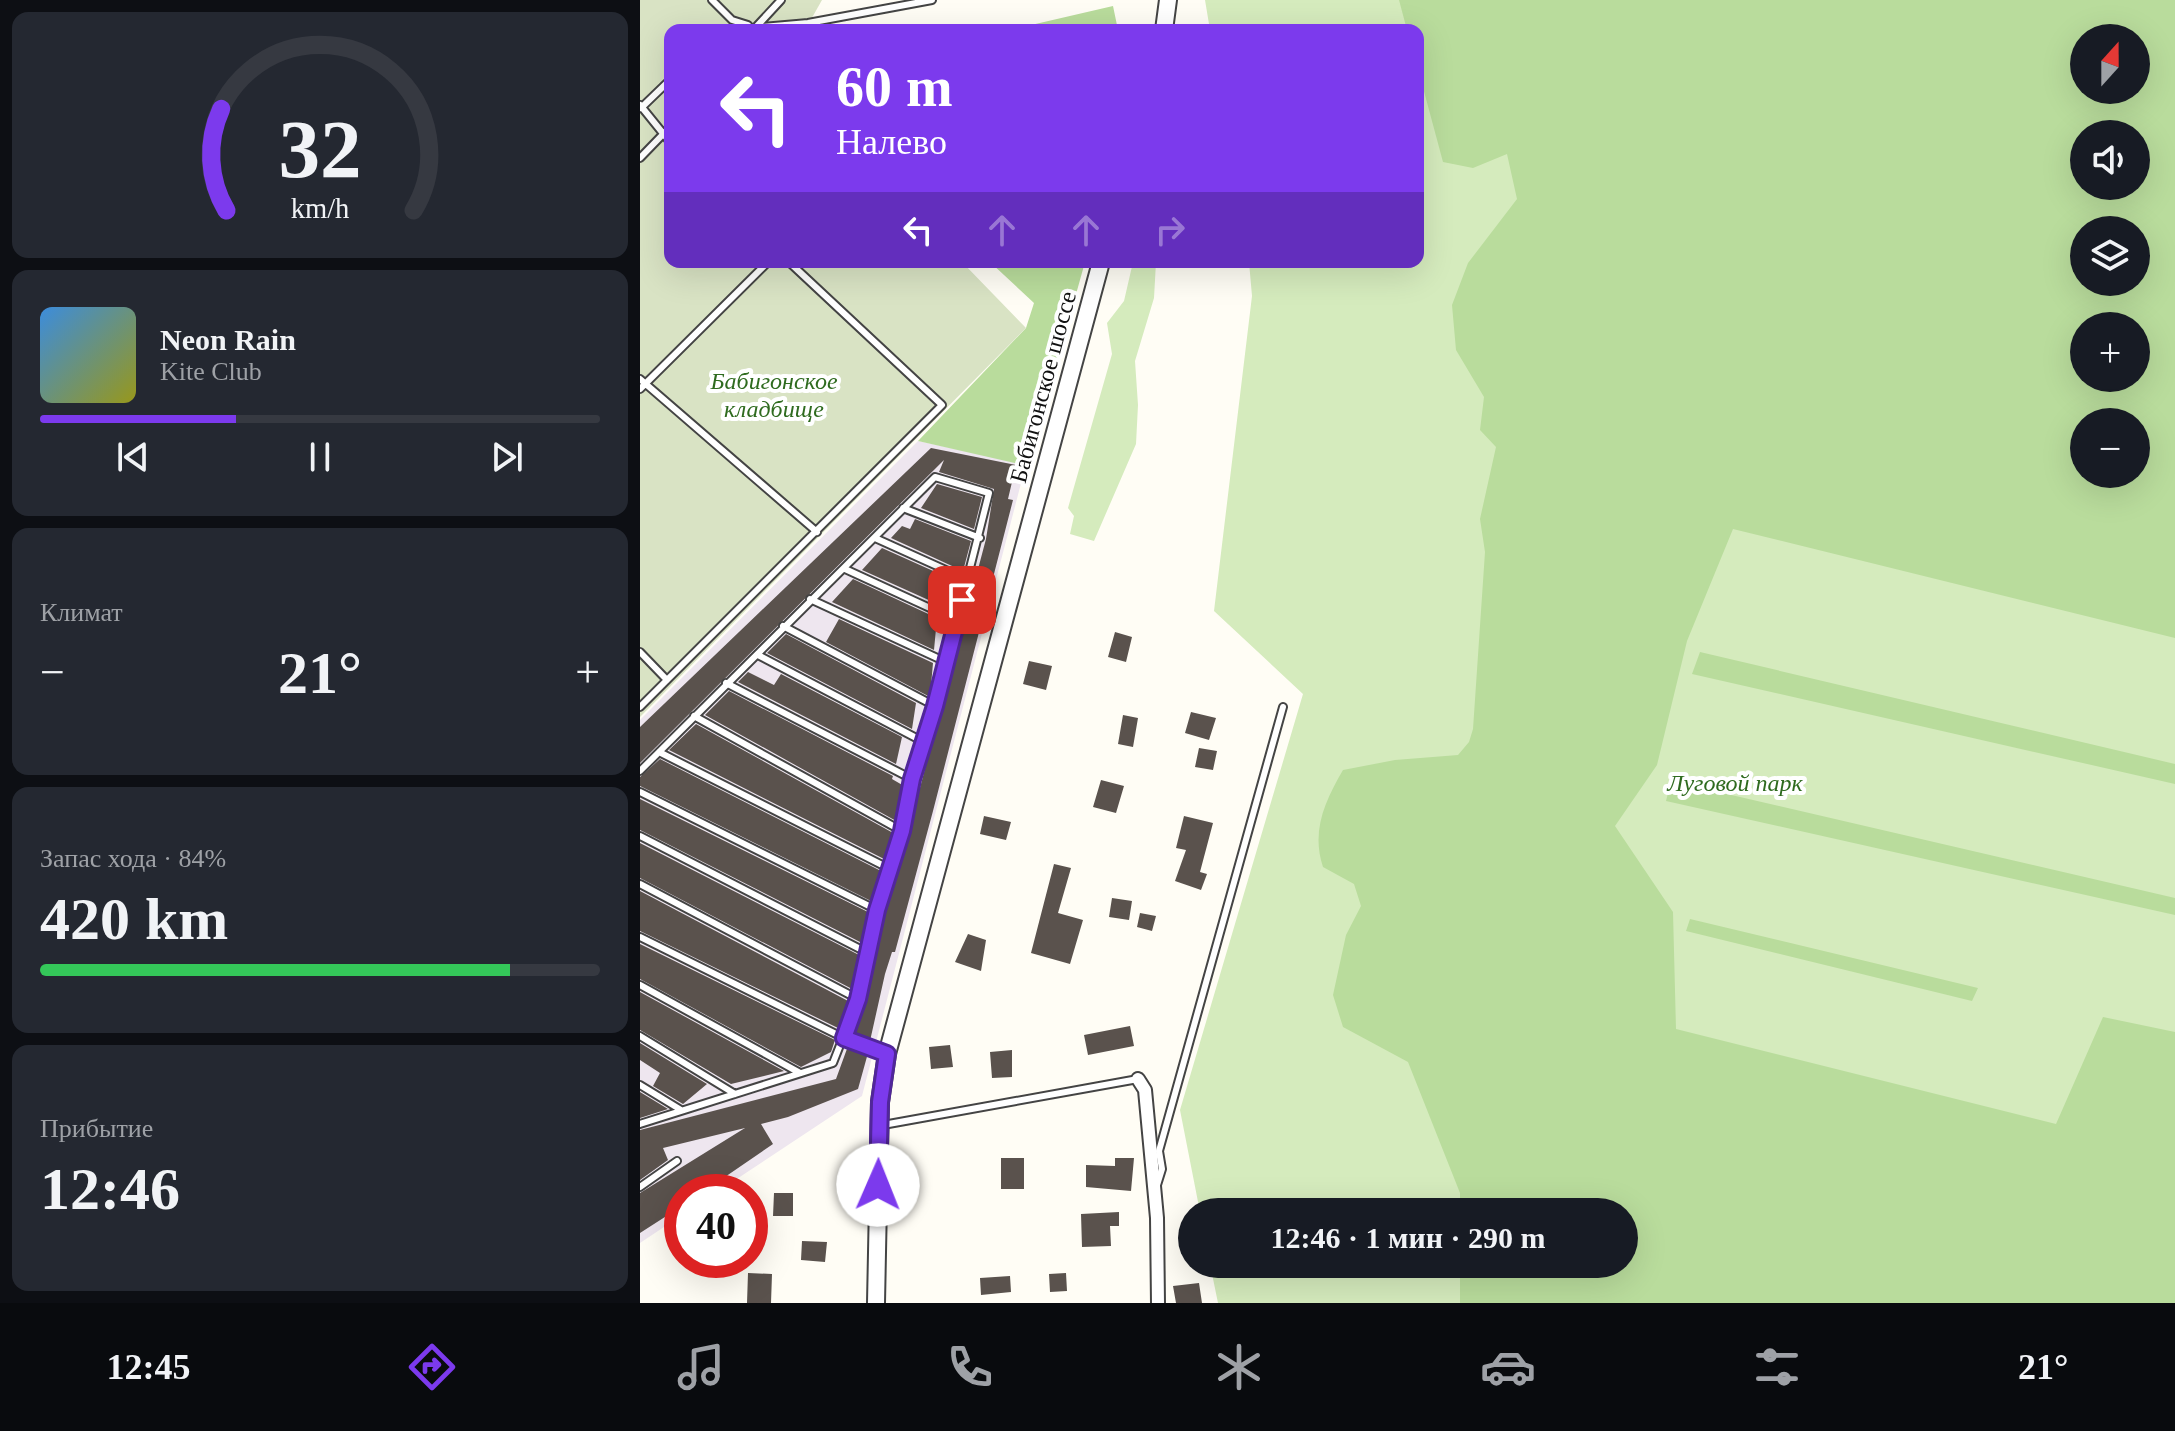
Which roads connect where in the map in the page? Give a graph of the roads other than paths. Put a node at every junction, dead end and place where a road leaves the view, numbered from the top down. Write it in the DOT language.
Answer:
graph roads {
  1 [pos="712,0"];
  2 [pos="781,0"];
  3 [pos="932,0"];
  4 [pos="1168,0"];
  5 [pos="742,24"];
  6 [pos="759,24"];
  7 [pos="799,24"];
  8 [pos="1165,24"];
  9 [pos="664,86"];
  10 [pos="641,107"];
  11 [pos="663,135"];
  12 [pos="640,158"];
  13 [pos="762,268"];
  14 [pos="795,268"];
  15 [pos="1099,268"];
  16 [pos="642,384"];
  17 [pos="903,508"];
  18 [pos="817,532"];
  19 [pos="875,538"];
  20 [pos="980,538"];
  21 [pos="845,569"];
  22 [pos="968,580"];
  23 [pos="810,599"];
  24 [pos="956,620"];
  25 [pos="783,626"];
  26 [pos="640,652"];
  27 [pos="758,655"];
  28 [pos="946,662"];
  29 [pos="667,680"];
  30 [pos="726,683"];
  31 [pos="935,706"];
  32 [pos="640,707"];
  33 [pos="1283,707"];
  34 [pos="694,716"];
  35 [pos="922,741"];
  36 [pos="659,752"];
  37 [pos="640,771"];
  38 [pos="912,779"];
  39 [pos="640,792"];
  40 [pos="902,831"];
  41 [pos="640,836"];
  42 [pos="890,869"];
  43 [pos="640,884"];
  44 [pos="877,910"];
  45 [pos="640,937"];
  46 [pos="866,952"];
  47 [pos="640,985"];
  48 [pos="858,999"];
  49 [pos="640,1036"];
  50 [pos="844,1038"];
  51 [pos="887,1054"];
  52 [pos="800,1073"];
  53 [pos="1138,1079"];
  54 [pos="640,1085"];
  55 [pos="735,1094"];
  56 [pos="682,1110"];
  57 [pos="640,1124"];
  58 [pos="880,1125"];
  59 [pos="677,1161"];
  60 [pos="640,1187"];
  61 [pos="1155,1193"];
  62 [pos="876,1303"];
  63 [pos="1158,1303"];
  1 -- 5 [label="lane"];
  2 -- 6 [label="lane"];
  3 -- 7 [label="lane"];
  4 -- 8 [label="street"];
  9 -- 10 [label="lane"];
  10 -- 11 [label="lane"];
  11 -- 12 [label="lane"];
  13 -- 16 [label="lane"];
  14 -- 18 [label="lane"];
  15 -- 51 [label="street, Бабигонское шоссе"];
  16 -- 18 [label="lane"];
  17 -- 19 [label="lane"];
  17 -- 20 [label="lane"];
  17 -- 20 [label="lane"];
  18 -- 29 [label="lane"];
  19 -- 21 [label="lane"];
  19 -- 22 [label="lane"];
  20 -- 22 [label="lane"];
  21 -- 23 [label="lane"];
  21 -- 24 [label="lane"];
  22 -- 24 [label="lane"];
  23 -- 25 [label="lane"];
  23 -- 28 [label="lane"];
  24 -- 28 [label="lane"];
  25 -- 27 [label="lane"];
  25 -- 31 [label="lane"];
  26 -- 29 [label="lane"];
  27 -- 30 [label="lane"];
  27 -- 35 [label="lane"];
  28 -- 31 [label="lane"];
  29 -- 32 [label="lane"];
  30 -- 34 [label="lane"];
  30 -- 38 [label="lane"];
  31 -- 35 [label="lane"];
  33 -- 61 [label="lane"];
  34 -- 36 [label="lane"];
  34 -- 40 [label="lane"];
  35 -- 38 [label="lane"];
  36 -- 37 [label="lane"];
  36 -- 42 [label="lane"];
  38 -- 40 [label="lane"];
  39 -- 44 [label="lane"];
  40 -- 42 [label="lane"];
  41 -- 46 [label="lane"];
  42 -- 44 [label="lane"];
  43 -- 48 [label="lane"];
  44 -- 46 [label="lane"];
  45 -- 50 [label="lane"];
  46 -- 48 [label="lane"];
  47 -- 52 [label="lane"];
  48 -- 50 [label="lane"];
  49 -- 55 [label="lane"];
  50 -- 51 [label="lane"];
  50 -- 52 [label="lane"];
  51 -- 58 [label="street, Бабигонское шоссе"];
  52 -- 55 [label="lane"];
  53 -- 58 [label="lane"];
  53 -- 61 [label="street"];
  54 -- 56 [label="lane"];
  55 -- 56 [label="lane"];
  56 -- 57 [label="lane"];
  58 -- 62 [label="street, Бабигонское шоссе"];
  59 -- 60 [label="lane"];
  61 -- 63 [label="street"];
}
